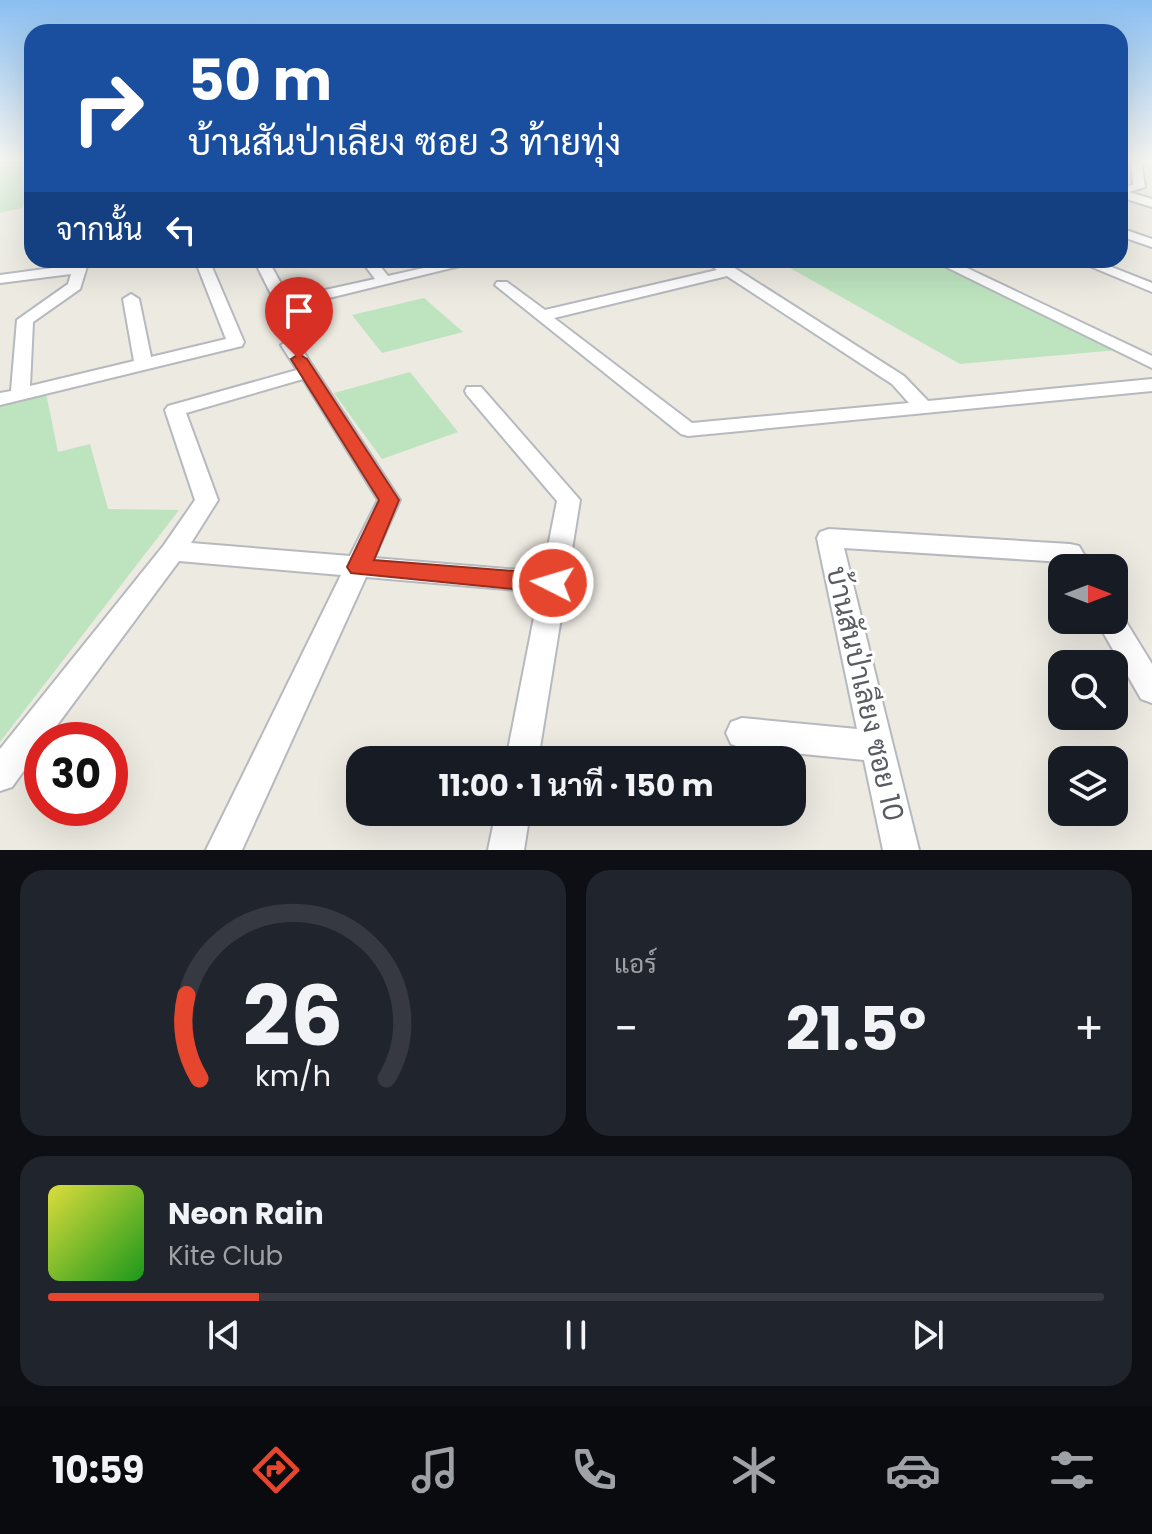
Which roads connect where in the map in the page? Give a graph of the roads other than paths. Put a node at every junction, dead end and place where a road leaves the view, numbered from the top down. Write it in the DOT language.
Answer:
graph roads {
  1 [pos="1128,235"];
  2 [pos="1152,243"];
  3 [pos="60,268"];
  4 [pos="81,268"];
  5 [pos="205,268"];
  6 [pos="265,268"];
  7 [pos="374,268"];
  8 [pos="439,268"];
  9 [pos="724,268"];
  10 [pos="956,268"];
  11 [pos="1102,268"];
  12 [pos="729,271"];
  13 [pos="0,279"];
  14 [pos="384,280"];
  15 [pos="502,285"];
  16 [pos="1152,288"];
  17 [pos="131,299"];
  18 [pos="541,316"];
  19 [pos="290,345"];
  20 [pos="1152,363"];
  21 [pos="144,365"];
  22 [pos="308,372"];
  23 [pos="1152,385"];
  24 [pos="474,391"];
  25 [pos="20,395"];
  26 [pos="0,399"];
  27 [pos="923,407"];
  28 [pos="173,551"];
  29 [pos="1048,558"];
  30 [pos="359,567"];
  31 [pos="553,583"];
  32 [pos="1118,634"];
  33 [pos="1152,690"];
  34 [pos="742,733"];
  35 [pos="524,746"];
  36 [pos="877,746"];
  37 [pos="0,775"];
  38 [pos="510,826"];
  39 [pos="224,850"];
  40 [pos="506,850"];
  41 [pos="901,850"];
  1 -- 2 [label="street"];
  3 -- 13 [label="street"];
  4 -- 25 [label="street"];
  5 -- 21 [label="street"];
  6 -- 14 [label="street"];
  7 -- 14 [label="street"];
  8 -- 14 [label="street"];
  9 -- 12 [label="street"];
  10 -- 20 [label="street"];
  11 -- 16 [label="street"];
  12 -- 18 [label="street"];
  12 -- 27 [label="street"];
  15 -- 18 [label="street"];
  17 -- 21 [label="street"];
  18 -- 27 [label="street"];
  19 -- 22 [label="street"];
  21 -- 25 [label="street"];
  22 -- 28 [label="street"];
  22 -- 30 [label="street"];
  23 -- 27 [label="street"];
  24 -- 31 [label="street"];
  25 -- 26 [label="street"];
  28 -- 30 [label="street"];
  28 -- 37 [label="street"];
  29 -- 36 [label="street, บ้านสันป่าเลียง ซอย 10"];
  30 -- 31 [label="street"];
  30 -- 39 [label="street"];
  31 -- 35 [label="street"];
  32 -- 33 [label="street"];
  34 -- 36 [label="street"];
  36 -- 41 [label="street, บ้านสันป่าเลียง ซอย 10"];
  38 -- 40 [label="street"];
}
